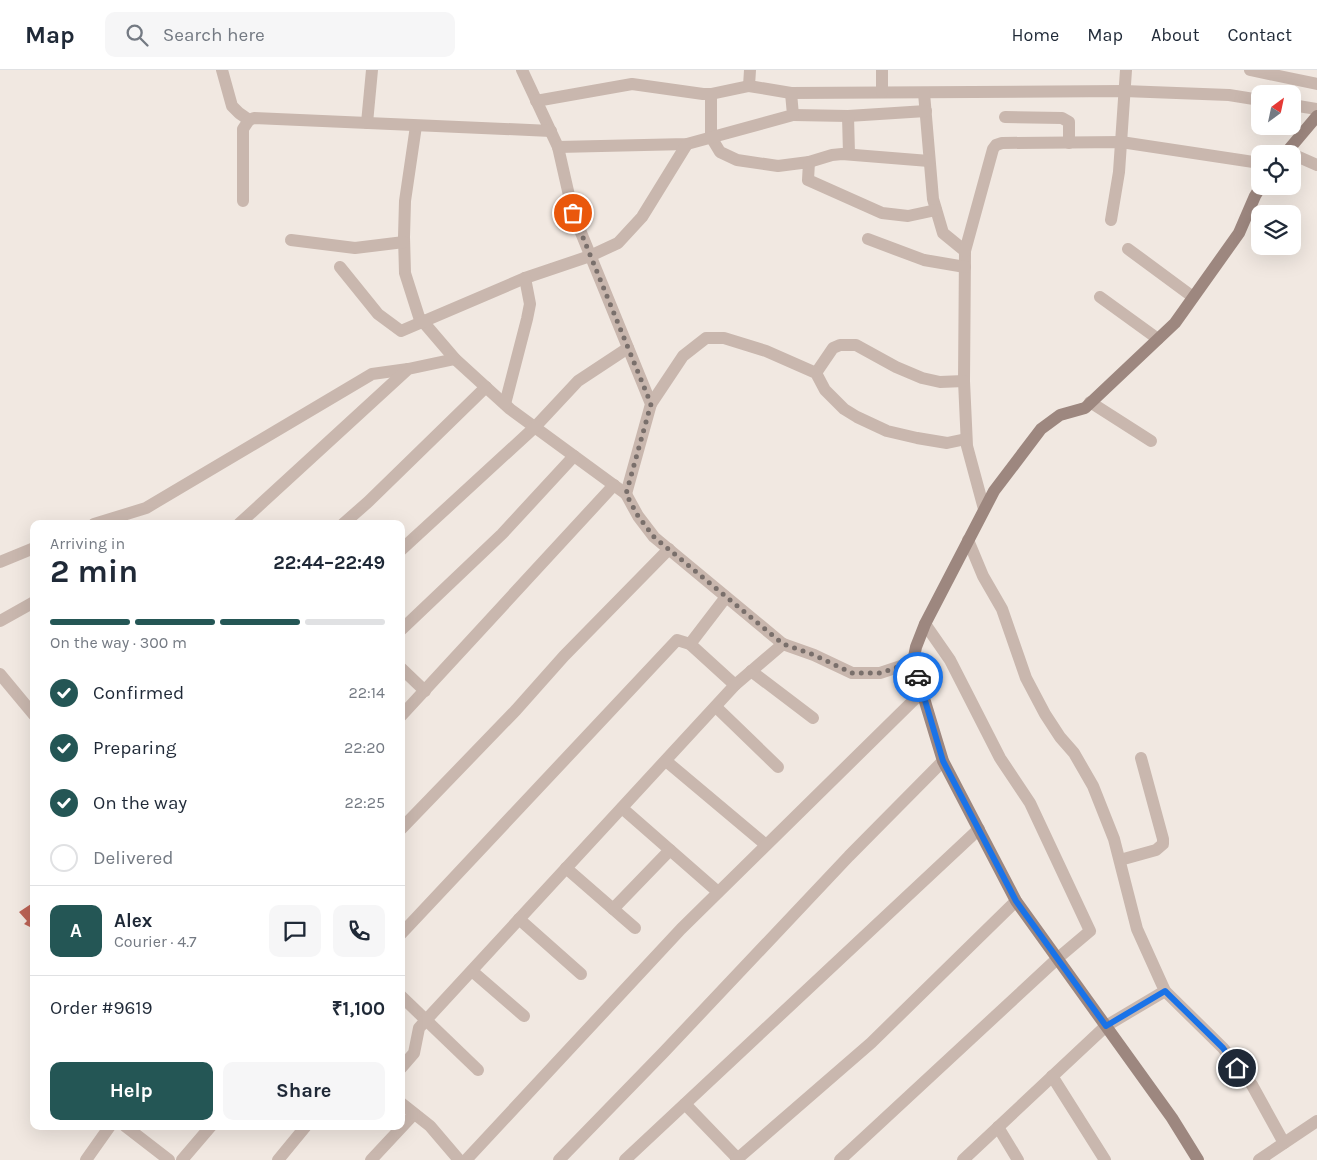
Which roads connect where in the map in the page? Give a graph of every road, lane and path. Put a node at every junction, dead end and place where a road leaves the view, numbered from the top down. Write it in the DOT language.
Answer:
graph roads {
  1 [pos="222,70"];
  2 [pos="372,70"];
  3 [pos="522,70"];
  4 [pos="750,70"];
  5 [pos="882,70"];
  6 [pos="1126,70"];
  7 [pos="1250,70"];
  8 [pos="1317,84"];
  9 [pos="749,86"];
  10 [pos="1124,91"];
  11 [pos="882,92"];
  12 [pos="791,93"];
  13 [pos="924,93"];
  14 [pos="711,94"];
  15 [pos="1251,99"];
  16 [pos="536,101"];
  17 [pos="1301,107"];
  18 [pos="1317,110"];
  19 [pos="926,111"];
  20 [pos="793,115"];
  21 [pos="848,116"];
  22 [pos="1317,116"];
  23 [pos="1005,117"];
  24 [pos="249,120"];
  25 [pos="366,123"];
  26 [pos="416,126"];
  27 [pos="551,131"];
  28 [pos="711,137"];
  29 [pos="1121,142"];
  30 [pos="1068,143"];
  31 [pos="686,144"];
  32 [pos="1295,145"];
  33 [pos="558,147"];
  34 [pos="849,154"];
  35 [pos="1301,158"];
  36 [pos="929,161"];
  37 [pos="809,162"];
  38 [pos="1251,162"];
  39 [pos="1317,165"];
  40 [pos="1256,195"];
  41 [pos="243,201"];
  42 [pos="936,210"];
  43 [pos="1111,220"];
  44 [pos="868,239"];
  45 [pos="291,240"];
  46 [pos="404,242"];
  47 [pos="1128,249"];
  48 [pos="965,251"];
  49 [pos="590,256"];
  50 [pos="340,267"];
  51 [pos="965,267"];
  52 [pos="525,278"];
  53 [pos="1100,297"];
  54 [pos="1193,297"];
  55 [pos="423,322"];
  56 [pos="1158,339"];
  57 [pos="628,348"];
  58 [pos="455,359"];
  59 [pos="408,369"];
  60 [pos="816,373"];
  61 [pos="964,380"];
  62 [pos="486,387"];
  63 [pos="1090,402"];
  64 [pos="505,404"];
  65 [pos="651,404"];
  66 [pos="535,427"];
  67 [pos="966,439"];
  68 [pos="1151,441"];
  69 [pos="574,456"];
  70 [pos="614,485"];
  71 [pos="626,494"];
  72 [pos="984,509"];
  73 [pos="107,520"];
  74 [pos="243,520"];
  75 [pos="348,520"];
  76 [pos="968,540"];
  77 [pos="405,546"];
  78 [pos="669,549"];
  79 [pos="30,550"];
  80 [pos="0,562"];
  81 [pos="726,597"];
  82 [pos="30,604"];
  83 [pos="0,621"];
  84 [pos="925,624"];
  85 [pos="405,626"];
  86 [pos="690,644"];
  87 [pos="783,644"];
  88 [pos="913,662"];
  89 [pos="750,671"];
  90 [pos="405,672"];
  91 [pos="0,674"];
  92 [pos="735,685"];
  93 [pos="425,692"];
  94 [pos="922,692"];
  95 [pos="30,695"];
  96 [pos="22,700"];
  97 [pos="716,706"];
  98 [pos="30,711"];
  99 [pos="405,712"];
  100 [pos="813,718"];
  101 [pos="1141,758"];
  102 [pos="666,761"];
  103 [pos="943,761"];
  104 [pos="778,767"];
  105 [pos="622,808"];
  106 [pos="405,825"];
  107 [pos="979,829"];
  108 [pos="766,845"];
  109 [pos="670,850"];
  110 [pos="1120,860"];
  111 [pos="566,868"];
  112 [pos="718,892"];
  113 [pos="1016,901"];
  114 [pos="613,909"];
  115 [pos="519,919"];
  116 [pos="635,928"];
  117 [pos="405,930"];
  118 [pos="1058,958"];
  119 [pos="472,970"];
  120 [pos="581,974"];
  121 [pos="1165,991"];
  122 [pos="405,1000"];
  123 [pos="524,1016"];
  124 [pos="426,1019"];
  125 [pos="1106,1026"];
  126 [pos="405,1063"];
  127 [pos="478,1070"];
  128 [pos="1052,1076"];
  129 [pos="685,1104"];
  130 [pos="405,1106"];
  131 [pos="414,1114"];
  132 [pos="1317,1122"];
  133 [pos="405,1124"];
  134 [pos="998,1128"];
  135 [pos="107,1130"];
  136 [pos="130,1130"];
  137 [pos="208,1130"];
  138 [pos="303,1130"];
  139 [pos="399,1130"];
  140 [pos="1284,1143"];
  141 [pos="86,1160"];
  142 [pos="168,1160"];
  143 [pos="182,1160"];
  144 [pos="278,1160"];
  145 [pos="371,1160"];
  146 [pos="459,1160"];
  147 [pos="466,1160"];
  148 [pos="559,1160"];
  149 [pos="625,1160"];
  150 [pos="738,1160"];
  151 [pos="840,1160"];
  152 [pos="963,1160"];
  153 [pos="1018,1160"];
  154 [pos="1106,1160"];
  155 [pos="1198,1160"];
  156 [pos="1259,1160"];
  1 -- 24 [label="street"];
  2 -- 25 [label="street"];
  3 -- 16 [label="street"];
  4 -- 9 [label="street"];
  5 -- 11 [label="street"];
  6 -- 10 [label="street"];
  7 -- 8 [label="street"];
  9 -- 12 [label="street"];
  9 -- 14 [label="street"];
  10 -- 13 [label="street"];
  10 -- 15 [label="street"];
  10 -- 29 [label="street"];
  11 -- 12 [label="street"];
  11 -- 13 [label="street"];
  12 -- 20 [label="street"];
  13 -- 19 [label="street"];
  14 -- 16 [label="street"];
  14 -- 28 [label="street"];
  16 -- 27 [label="street"];
  17 -- 18 [label="street"];
  19 -- 21 [label="street"];
  19 -- 36 [label="street"];
  20 -- 21 [label="street"];
  20 -- 28 [label="street"];
  21 -- 34 [label="street"];
  22 -- 32 [label="street"];
  23 -- 30 [label="street"];
  24 -- 25 [label="street"];
  24 -- 41 [label="street"];
  25 -- 26 [label="street"];
  26 -- 27 [label="street"];
  26 -- 46 [label="street"];
  27 -- 33 [label="street"];
  28 -- 31 [label="street"];
  28 -- 37 [label="street"];
  29 -- 30 [label="street"];
  29 -- 38 [label="street"];
  29 -- 43 [label="street"];
  30 -- 48 [label="street"];
  31 -- 33 [label="street"];
  31 -- 49 [label="street"];
  33 -- 49 [label="street"];
  34 -- 36 [label="street"];
  34 -- 37 [label="street"];
  35 -- 39 [label="street"];
  36 -- 42 [label="street"];
  37 -- 42 [label="street"];
  40 -- 54 [label="street"];
  42 -- 48 [label="street"];
  44 -- 51 [label="street"];
  45 -- 46 [label="street"];
  46 -- 55 [label="street"];
  47 -- 54 [label="street"];
  48 -- 51 [label="street"];
  49 -- 52 [label="street"];
  49 -- 57 [label="street"];
  50 -- 55 [label="street"];
  51 -- 61 [label="street"];
  52 -- 55 [label="street"];
  52 -- 64 [label="street"];
  53 -- 56 [label="street"];
  54 -- 56 [label="street"];
  55 -- 58 [label="street"];
  56 -- 63 [label="street"];
  57 -- 65 [label="street"];
  57 -- 66 [label="street"];
  58 -- 59 [label="street"];
  58 -- 62 [label="street"];
  59 -- 73 [label="street"];
  59 -- 74 [label="street"];
  60 -- 61 [label="street"];
  60 -- 65 [label="street"];
  60 -- 67 [label="street"];
  61 -- 67 [label="street"];
  62 -- 64 [label="street"];
  62 -- 75 [label="street"];
  63 -- 68 [label="street"];
  63 -- 72 [label="street"];
  64 -- 66 [label="street"];
  65 -- 71 [label="street"];
  66 -- 69 [label="street"];
  66 -- 77 [label="street"];
  67 -- 72 [label="street"];
  69 -- 70 [label="street"];
  69 -- 85 [label="street"];
  70 -- 71 [label="street"];
  70 -- 93 [label="street"];
  71 -- 78 [label="street"];
  72 -- 76 [label="street"];
  76 -- 84 [label="street"];
  76 -- 110 [label="street"];
  78 -- 81 [label="street"];
  78 -- 106 [label="street"];
  79 -- 80 [label="street"];
  81 -- 86 [label="street"];
  81 -- 87 [label="street"];
  82 -- 83 [label="street"];
  84 -- 88 [label="street"];
  84 -- 118 [label="street"];
  86 -- 92 [label="street"];
  86 -- 117 [label="street"];
  87 -- 88 [label="street"];
  87 -- 89 [label="street"];
  88 -- 94 [label="street"];
  89 -- 92 [label="street"];
  89 -- 100 [label="street"];
  90 -- 93 [label="street"];
  91 -- 96 [label="street"];
  92 -- 97 [label="street"];
  93 -- 99 [label="street"];
  94 -- 103 [label="street"];
  94 -- 108 [label="street"];
  95 -- 96 [label="street"];
  96 -- 98 [label="street"];
  97 -- 102 [label="street"];
  97 -- 104 [label="street"];
  101 -- 110 [label="street"];
  102 -- 105 [label="street"];
  102 -- 108 [label="street"];
  103 -- 107 [label="street"];
  103 -- 148 [label="street"];
  105 -- 109 [label="street"];
  105 -- 111 [label="street"];
  107 -- 113 [label="street"];
  107 -- 129 [label="street"];
  108 -- 112 [label="street"];
  109 -- 112 [label="street"];
  109 -- 114 [label="street"];
  110 -- 121 [label="street"];
  111 -- 114 [label="street"];
  111 -- 115 [label="street"];
  112 -- 147 [label="street"];
  113 -- 118 [label="street"];
  113 -- 150 [label="street"];
  114 -- 116 [label="street"];
  115 -- 119 [label="street"];
  115 -- 120 [label="street"];
  118 -- 125 [label="street"];
  118 -- 151 [label="street"];
  119 -- 123 [label="street"];
  119 -- 124 [label="street"];
  121 -- 125 [label="street"];
  121 -- 140 [label="street"];
  122 -- 124 [label="street"];
  124 -- 126 [label="street"];
  124 -- 127 [label="street"];
  125 -- 128 [label="street"];
  125 -- 155 [label="street"];
  128 -- 134 [label="street"];
  128 -- 154 [label="street"];
  129 -- 149 [label="street"];
  129 -- 150 [label="street"];
  130 -- 131 [label="street"];
  131 -- 133 [label="street"];
  131 -- 146 [label="street"];
  132 -- 140 [label="street"];
  134 -- 152 [label="street"];
  134 -- 153 [label="street"];
  135 -- 141 [label="street"];
  136 -- 142 [label="street"];
  137 -- 143 [label="street"];
  138 -- 144 [label="street"];
  139 -- 145 [label="street"];
  140 -- 156 [label="street"];
}
